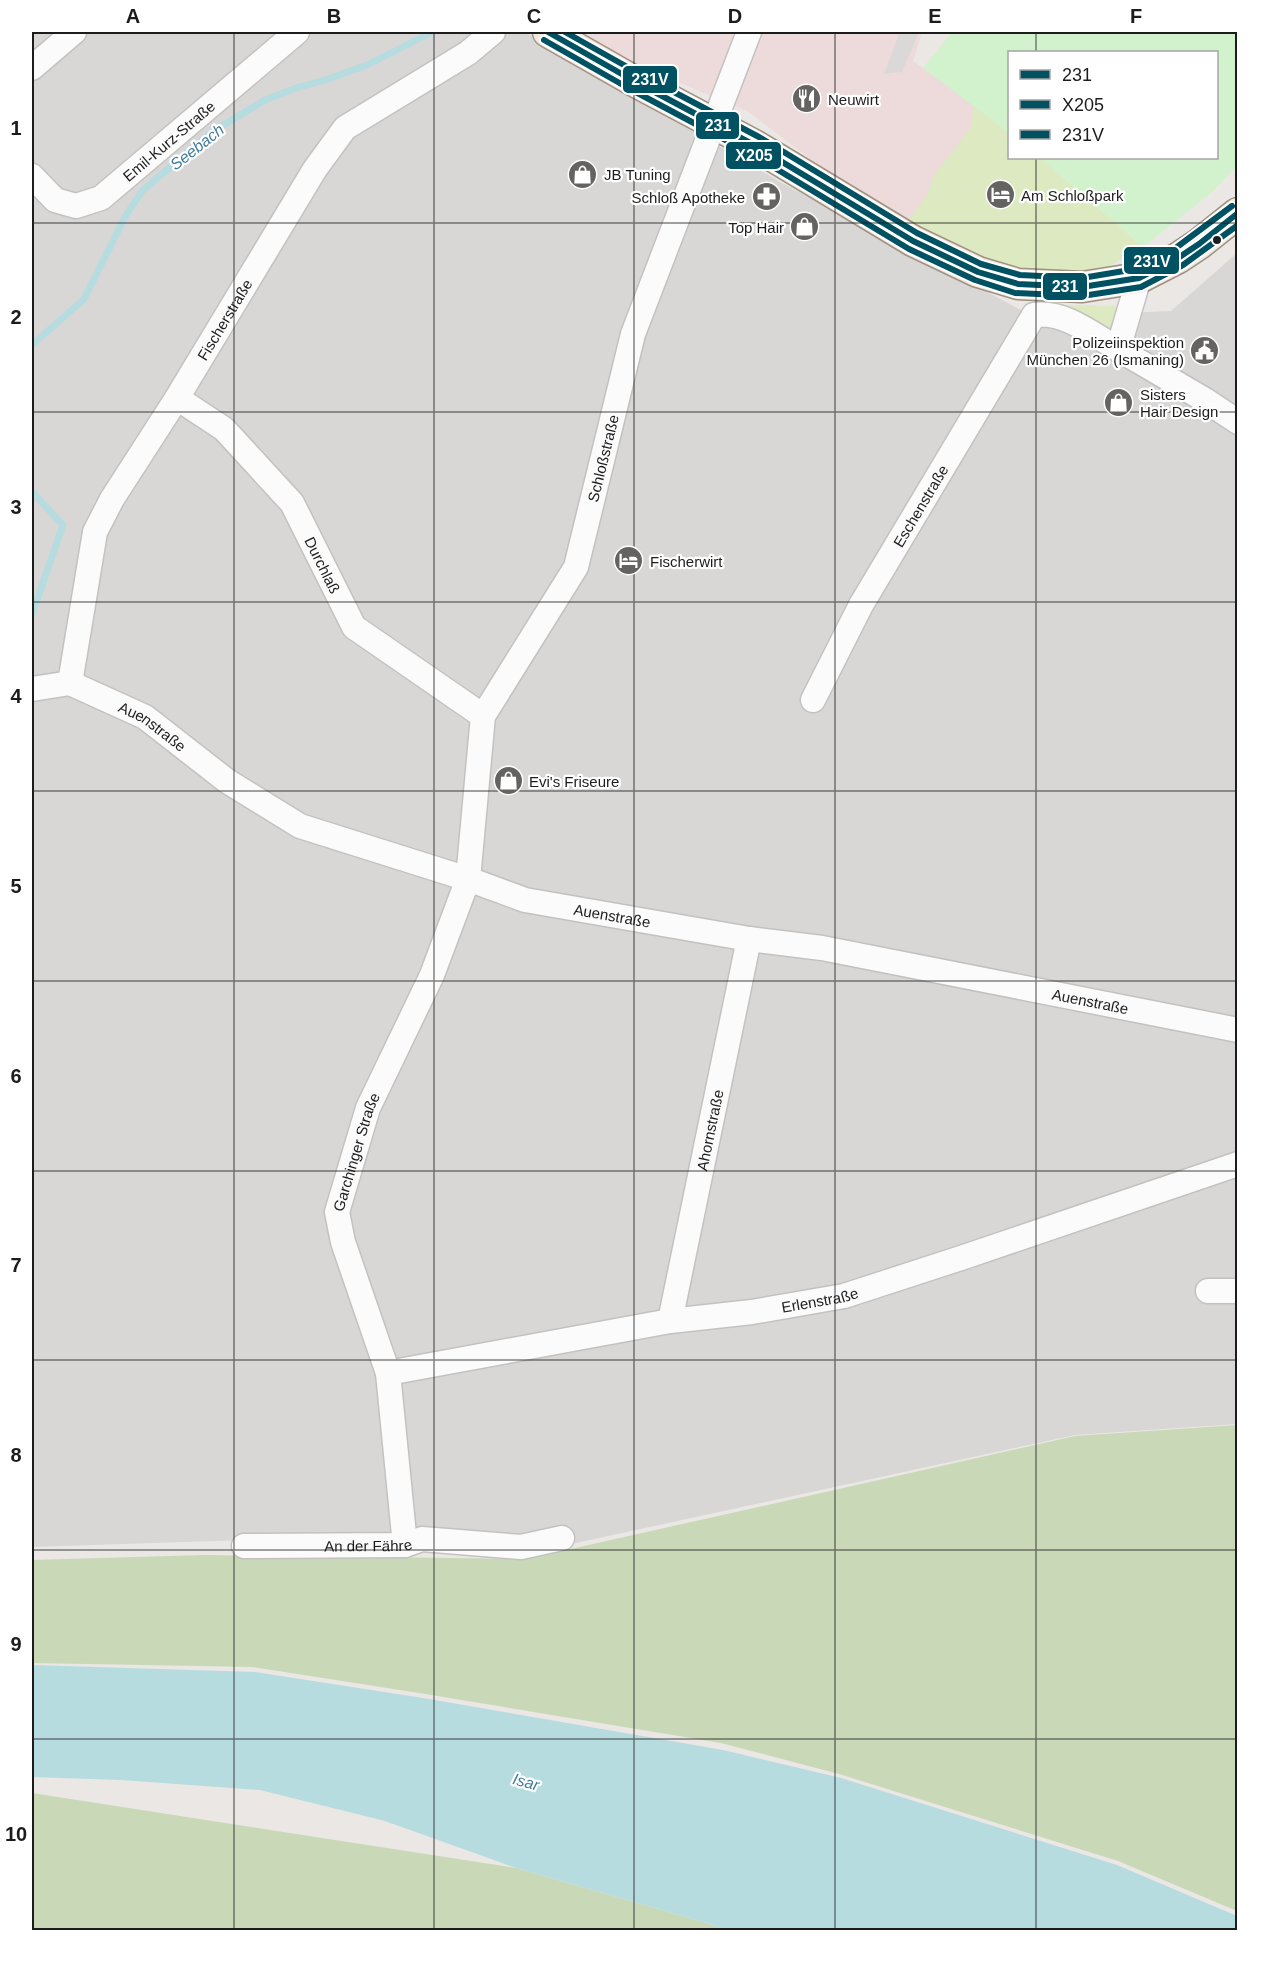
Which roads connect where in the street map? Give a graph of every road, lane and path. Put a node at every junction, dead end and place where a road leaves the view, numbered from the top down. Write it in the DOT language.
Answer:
graph roads {
  1 [pos="74,32"];
  2 [pos="297,32"];
  3 [pos="493,32"];
  4 [pos="548,32"];
  5 [pos="749,32"];
  6 [pos="32,68"];
  7 [pos="714,123"];
  8 [pos="32,176"];
  9 [pos="1238,213"];
  10 [pos="1140,278"];
  11 [pos="1018,284"];
  12 [pos="1034,315"];
  13 [pos="1118,349"];
  14 [pos="177,399"];
  15 [pos="1238,422"];
  16 [pos="70,683"];
  17 [pos="32,689"];
  18 [pos="813,700"];
  19 [pos="483,716"];
  20 [pos="468,879"];
  21 [pos="749,939"];
  22 [pos="1238,1030"];
  23 [pos="1238,1164"];
  24 [pos="1208,1291"];
  25 [pos="1238,1292"];
  26 [pos="670,1321"];
  27 [pos="388,1373"];
  28 [pos="562,1538"];
  29 [pos="405,1545"];
  30 [pos="244,1546"];
  1 -- 6 [label="street"];
  2 -- 8 [label="street, Emil-Kurz-Straße"];
  3 -- 14 [label="street, Fischerstraße"];
  4 -- 7 [label="main road"];
  5 -- 7 [label="street, Schloßstraße"];
  7 -- 11 [label="main road"];
  7 -- 19 [label="street, Schloßstraße"];
  9 -- 10 [label="main road"];
  10 -- 11 [label="main road"];
  10 -- 13 [label="street"];
  11 -- 12 [label="street"];
  12 -- 13 [label="street"];
  12 -- 18 [label="street, Eschenstraße"];
  13 -- 15 [label="street"];
  14 -- 16 [label="street, Fischerstraße"];
  14 -- 19 [label="street, Durchlaß"];
  16 -- 17 [label="street"];
  16 -- 20 [label="street, Auenstraße"];
  19 -- 20 [label="street, Schloßstraße"];
  20 -- 21 [label="street, Auenstraße"];
  20 -- 27 [label="street, Garchinger Straße"];
  21 -- 22 [label="street, Auenstraße"];
  21 -- 26 [label="street, Ahornstraße"];
  23 -- 26 [label="street, Erlenstraße"];
  24 -- 25 [label="street"];
  26 -- 27 [label="street, Erlenstraße"];
  27 -- 29 [label="street, Garchinger Straße"];
  28 -- 29 [label="street, An der Fähre"];
  29 -- 30 [label="street, An der Fähre"];
}
